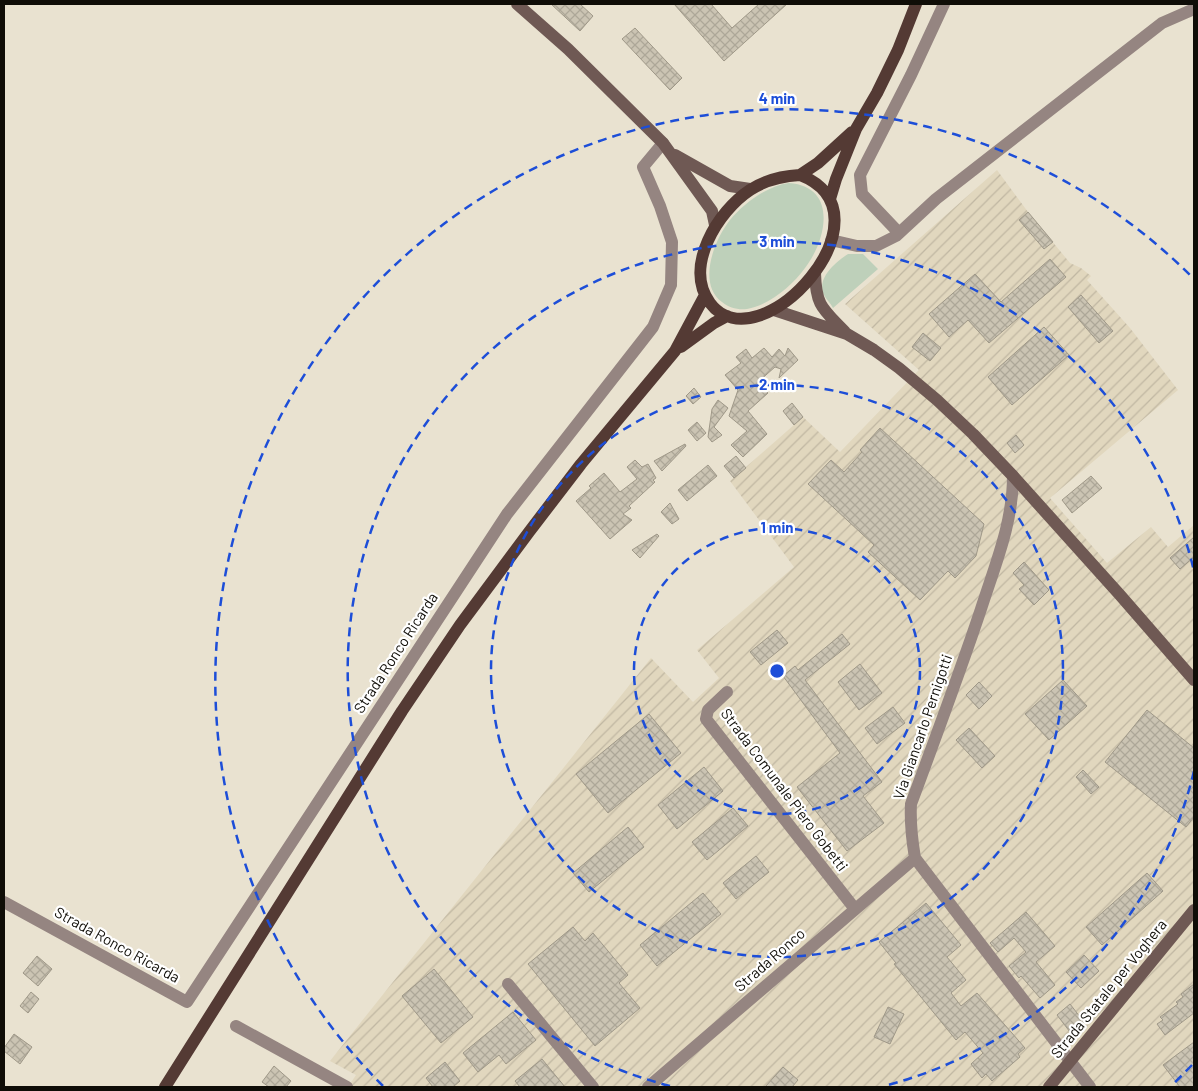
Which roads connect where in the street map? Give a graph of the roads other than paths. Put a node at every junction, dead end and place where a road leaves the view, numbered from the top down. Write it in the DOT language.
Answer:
graph roads {
  1 [pos="517,4"];
  2 [pos="916,4"];
  3 [pos="944,4"];
  4 [pos="1194,9"];
  5 [pos="856,129"];
  6 [pos="667,148"];
  7 [pos="800,175"];
  8 [pos="750,189"];
  9 [pos="830,199"];
  10 [pos="715,225"];
  11 [pos="899,233"];
  12 [pos="831,240"];
  13 [pos="815,273"];
  14 [pos="705,295"];
  15 [pos="774,310"];
  16 [pos="727,316"];
  17 [pos="847,334"];
  18 [pos="676,351"];
  19 [pos="1013,476"];
  20 [pos="1194,680"];
  21 [pos="727,692"];
  22 [pos="915,858"];
  23 [pos="4,902"];
  24 [pos="855,909"];
  25 [pos="1194,910"];
  26 [pos="508,984"];
  27 [pos="236,1026"];
  28 [pos="1070,1062"];
  29 [pos="166,1087"];
  30 [pos="346,1087"];
  31 [pos="593,1087"];
  32 [pos="648,1087"];
  33 [pos="1049,1087"];
  34 [pos="1090,1087"];
  1 -- 6 [label="main road"];
  2 -- 5 [label="main road"];
  3 -- 11 [label="street"];
  4 -- 11 [label="street"];
  5 -- 7 [label="main road"];
  5 -- 9 [label="main road"];
  6 -- 8 [label="main road"];
  6 -- 10 [label="main road"];
  6 -- 23 [label="street, Strada Ronco Ricarda"];
  7 -- 8 [label="main road"];
  7 -- 9 [label="main road"];
  8 -- 10 [label="main road"];
  9 -- 12 [label="main road"];
  10 -- 14 [label="main road"];
  11 -- 12 [label="street"];
  12 -- 13 [label="main road"];
  13 -- 15 [label="main road"];
  13 -- 17 [label="main road"];
  14 -- 16 [label="main road"];
  14 -- 18 [label="main road"];
  15 -- 16 [label="main road"];
  15 -- 17 [label="main road"];
  16 -- 18 [label="main road"];
  17 -- 19 [label="main road"];
  18 -- 29 [label="main road"];
  19 -- 20 [label="main road"];
  19 -- 22 [label="street, Via Giancarlo Pernigotti"];
  21 -- 24 [label="street, Strada Comunale Piero Gobetti"];
  22 -- 24 [label="street, Strada Ronco"];
  22 -- 28 [label="street, Via Giancarlo Pernigotti"];
  24 -- 32 [label="street, Strada Ronco"];
  25 -- 28 [label="main road, Strada Statale per Voghera"];
  26 -- 31 [label="street"];
  27 -- 30 [label="street"];
  28 -- 33 [label="main road, Strada Statale per Voghera"];
  28 -- 34 [label="street, Via Giancarlo Pernigotti"];
}
